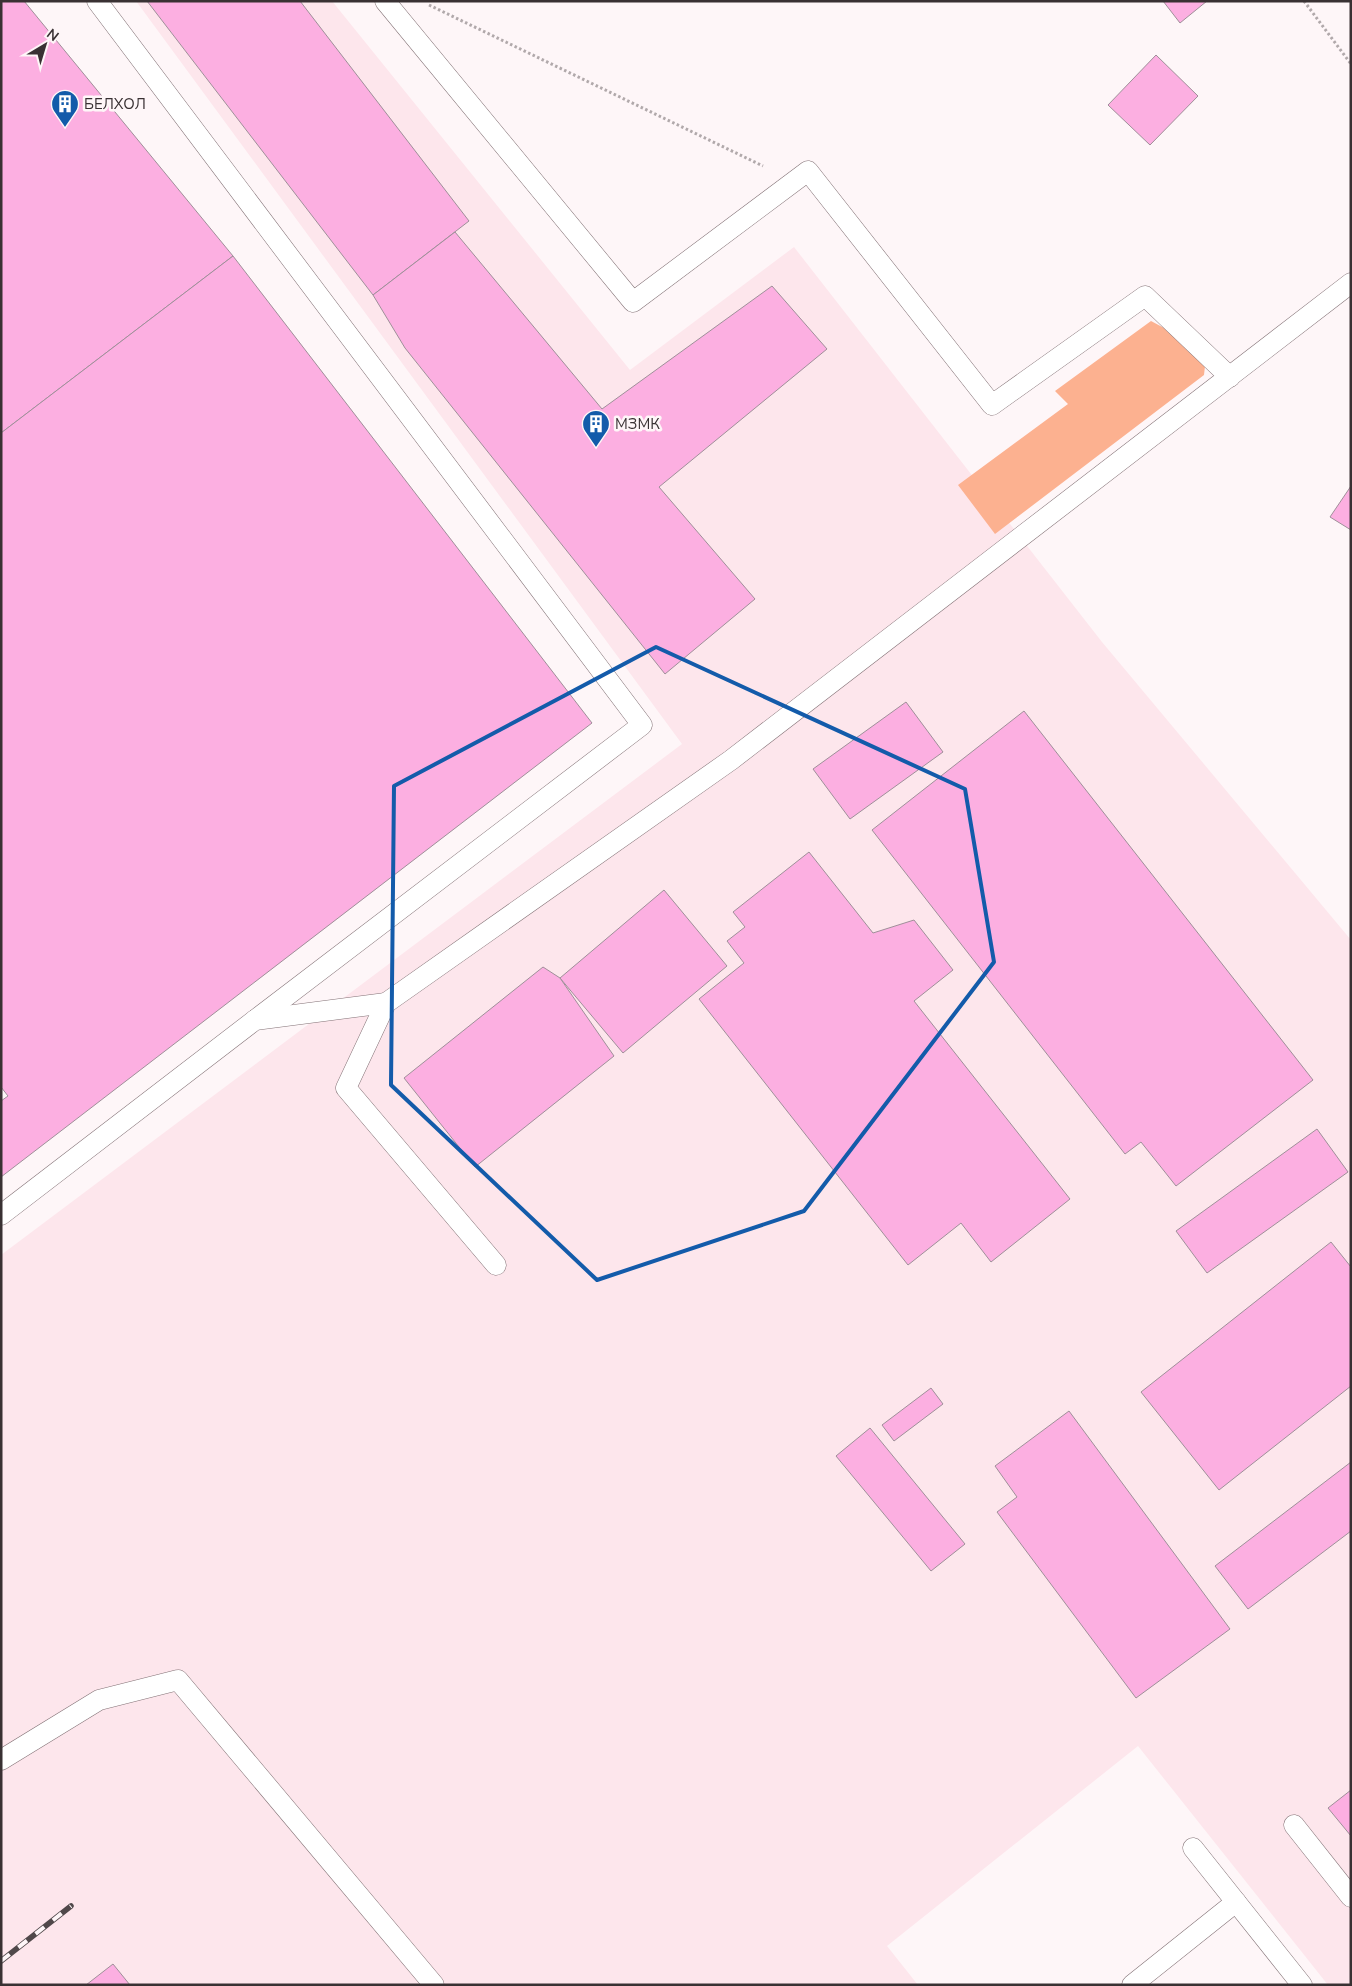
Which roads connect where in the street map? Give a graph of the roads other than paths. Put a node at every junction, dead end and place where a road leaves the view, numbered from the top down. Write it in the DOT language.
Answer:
graph roads {
  1 [pos="97,1"];
  2 [pos="385,1"];
  3 [pos="1351,283"];
  4 [pos="1230,377"];
  5 [pos="386,1003"];
  6 [pos="256,1020"];
  7 [pos="1,1215"];
  8 [pos="496,1265"];
  9 [pos="1,1760"];
  10 [pos="1294,1825"];
  11 [pos="1193,1848"];
  12 [pos="1351,1897"];
  13 [pos="1236,1902"];
  14 [pos="1302,1984"];
  15 [pos="434,1985"];
  16 [pos="1132,1985"];
  1 -- 6 [label="lane"];
  2 -- 4 [label="lane"];
  3 -- 4 [label="lane"];
  4 -- 5 [label="lane"];
  5 -- 6 [label="lane"];
  5 -- 8 [label="lane"];
  6 -- 7 [label="lane"];
  9 -- 15 [label="lane"];
  10 -- 12 [label="lane"];
  11 -- 13 [label="lane"];
  13 -- 14 [label="lane"];
  13 -- 16 [label="lane"];
}
